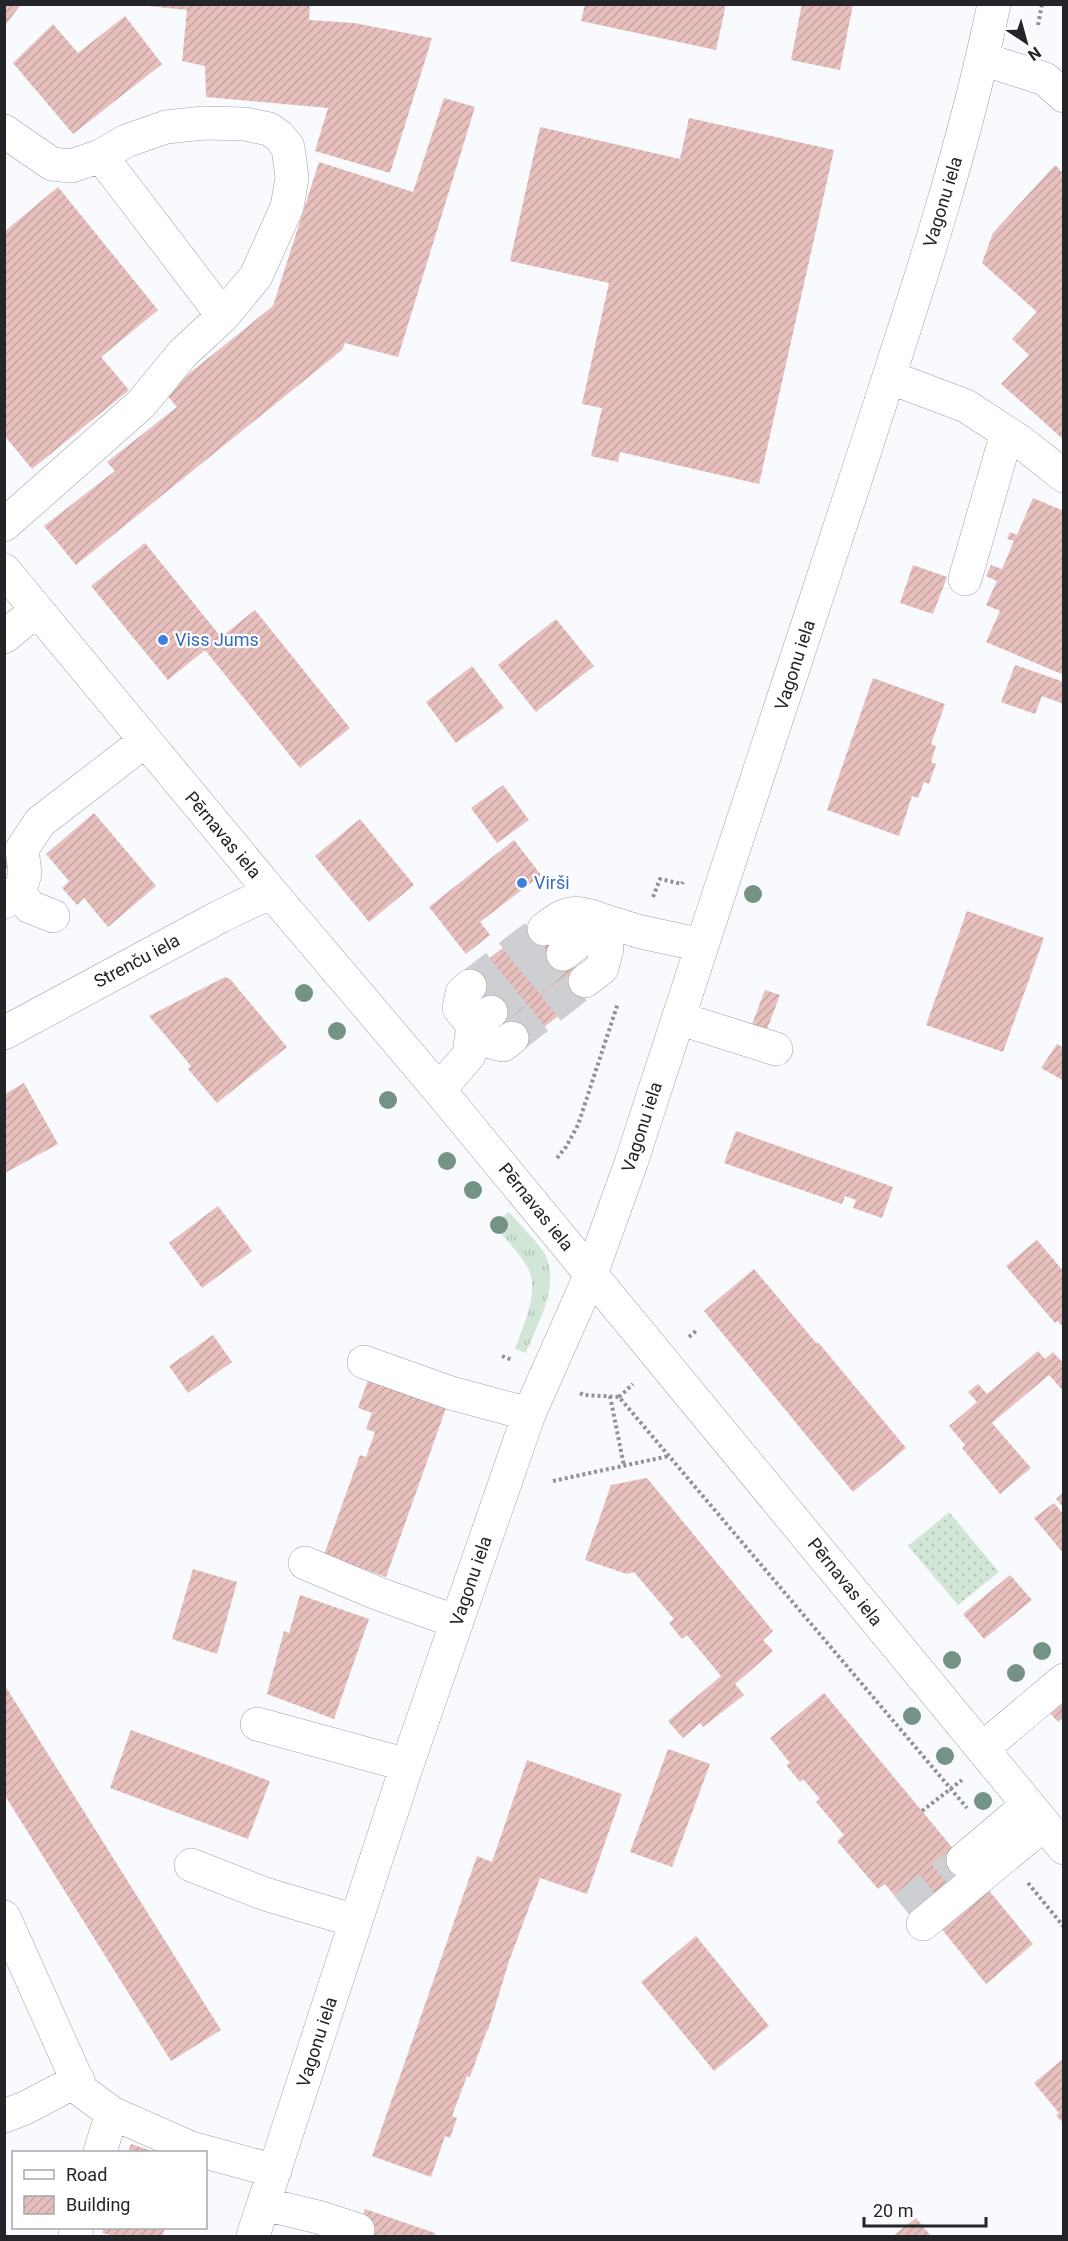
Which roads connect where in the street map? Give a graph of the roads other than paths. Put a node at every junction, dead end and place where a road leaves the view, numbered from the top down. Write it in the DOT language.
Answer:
graph roads {
  1 [pos="994,4"];
  2 [pos="983,59"];
  3 [pos="1059,84"];
  4 [pos="4,131"];
  5 [pos="101,156"];
  6 [pos="223,316"];
  7 [pos="889,377"];
  8 [pos="1007,434"];
  9 [pos="1064,476"];
  10 [pos="4,525"];
  11 [pos="4,570"];
  12 [pos="965,579"];
  13 [pos="37,610"];
  14 [pos="4,637"];
  15 [pos="145,741"];
  16 [pos="271,892"];
  17 [pos="12,898"];
  18 [pos="53,916"];
  19 [pos="605,921"];
  20 [pos="554,941"];
  21 [pos="702,945"];
  22 [pos="585,981"];
  23 [pos="470,986"];
  24 [pos="482,1018"];
  25 [pos="678,1018"];
  26 [pos="4,1033"];
  27 [pos="512,1038"];
  28 [pos="776,1049"];
  29 [pos="439,1090"];
  30 [pos="591,1274"];
  31 [pos="364,1362"];
  32 [pos="529,1414"];
  33 [pos="305,1563"];
  34 [pos="457,1622"];
  35 [pos="1064,1680"];
  36 [pos="257,1724"];
  37 [pos="986,1753"];
  38 [pos="407,1765"];
  39 [pos="1045,1826"];
  40 [pos="998,1846"];
  41 [pos="963,1860"];
  42 [pos="191,1865"];
  43 [pos="4,1917"];
  44 [pos="356,1921"];
  45 [pos="923,1924"];
  46 [pos="78,2080"];
  47 [pos="112,2113"];
  48 [pos="4,2116"];
  49 [pos="100,2151"];
  50 [pos="203,2151"];
  51 [pos="207,2152"];
  52 [pos="275,2171"];
  53 [pos="264,2204"];
  54 [pos="358,2230"];
  55 [pos="253,2236"];
  1 -- 2 [label="street, Vagonu iela"];
  2 -- 3 [label="street"];
  2 -- 7 [label="street, Vagonu iela"];
  4 -- 5 [label="street"];
  5 -- 6 [label="street"];
  5 -- 6 [label="street"];
  6 -- 10 [label="street"];
  7 -- 8 [label="street"];
  7 -- 21 [label="street, Vagonu iela"];
  8 -- 9 [label="street"];
  8 -- 12 [label="street"];
  11 -- 13 [label="street, Pērnavas iela"];
  13 -- 14 [label="street"];
  13 -- 15 [label="street, Pērnavas iela"];
  15 -- 16 [label="street, Pērnavas iela"];
  15 -- 17 [label="street"];
  16 -- 26 [label="street, Strenču iela"];
  16 -- 29 [label="street, Pērnavas iela"];
  17 -- 18 [label="street"];
  19 -- 20 [label="street"];
  19 -- 21 [label="street"];
  19 -- 22 [label="street"];
  21 -- 25 [label="street, Vagonu iela"];
  23 -- 24 [label="street"];
  24 -- 27 [label="street"];
  24 -- 29 [label="street"];
  25 -- 28 [label="street"];
  25 -- 30 [label="street, Vagonu iela"];
  29 -- 30 [label="street, Pērnavas iela"];
  30 -- 32 [label="street, Vagonu iela"];
  30 -- 37 [label="street, Pērnavas iela"];
  31 -- 32 [label="street"];
  32 -- 34 [label="street, Vagonu iela"];
  33 -- 34 [label="street"];
  34 -- 38 [label="street, Vagonu iela"];
  35 -- 37 [label="street"];
  36 -- 38 [label="street"];
  37 -- 39 [label="street, Pērnavas iela"];
  38 -- 44 [label="street, Vagonu iela"];
  39 -- 40 [label="street"];
  40 -- 41 [label="street"];
  40 -- 45 [label="street"];
  42 -- 44 [label="street"];
  43 -- 46 [label="street"];
  44 -- 52 [label="street, Vagonu iela"];
  46 -- 47 [label="street"];
  46 -- 48 [label="street"];
  47 -- 49 [label="street"];
  47 -- 50 [label="street"];
  51 -- 52 [label="street"];
  52 -- 53 [label="street, Vagonu iela"];
  53 -- 54 [label="street"];
  53 -- 55 [label="street, Vagonu iela"];
}
